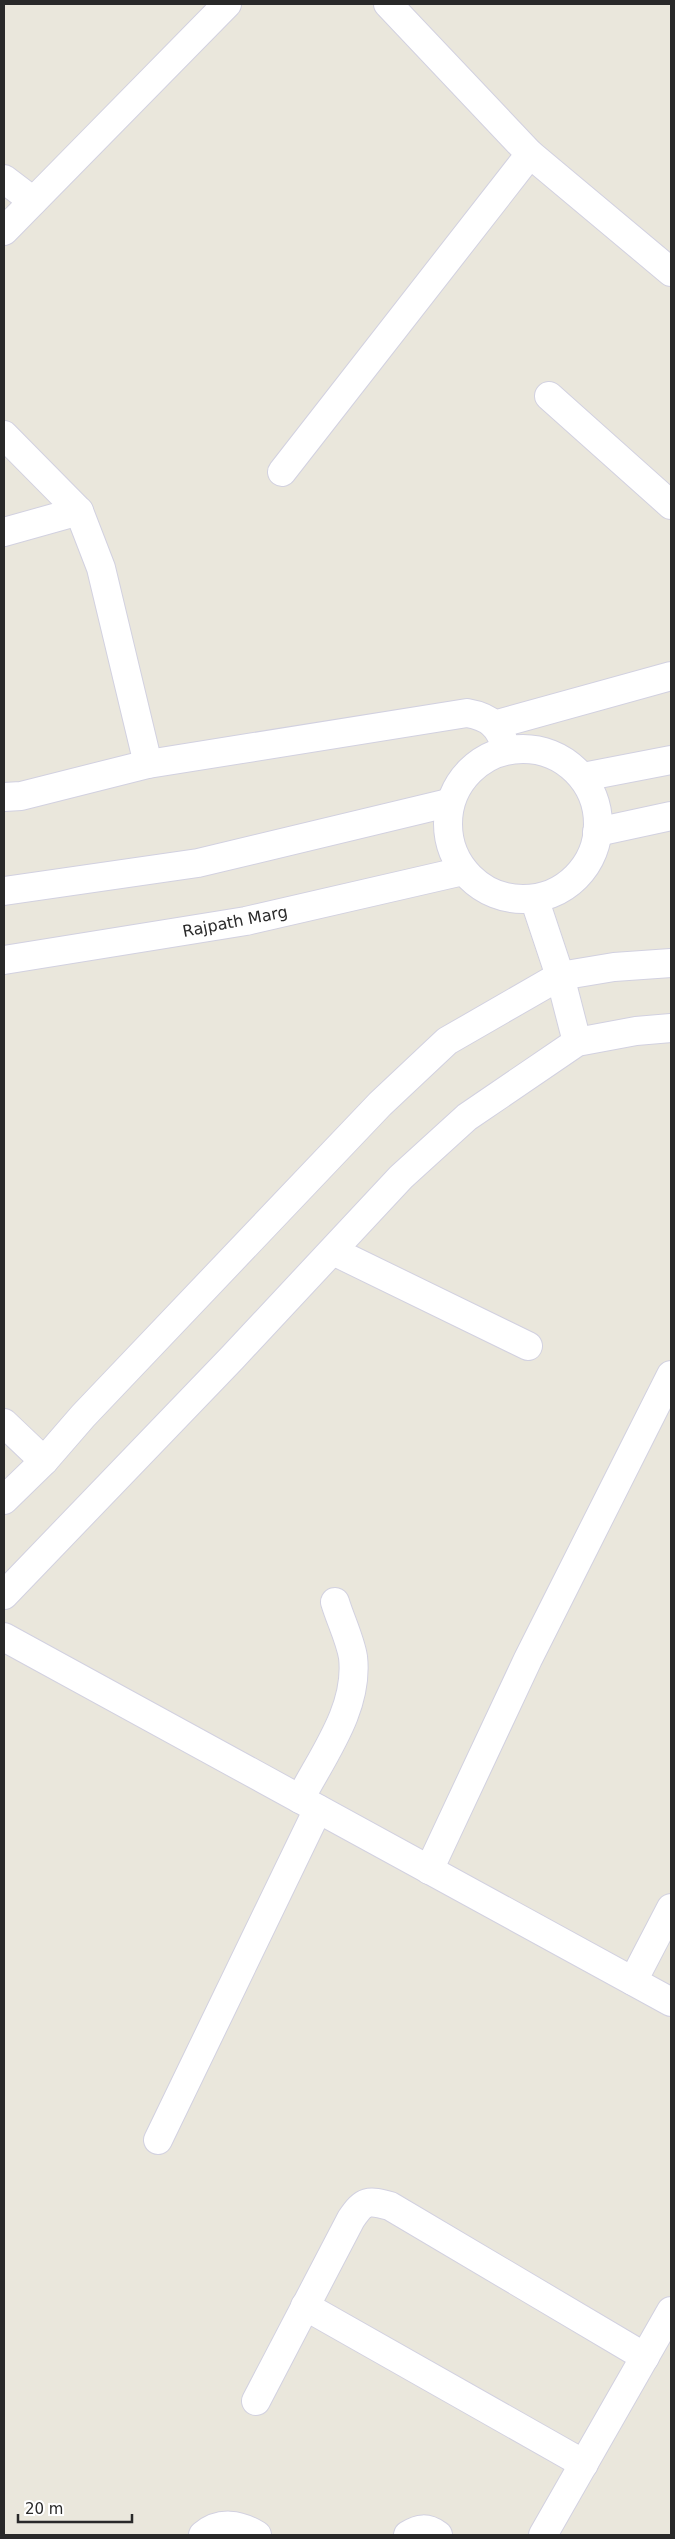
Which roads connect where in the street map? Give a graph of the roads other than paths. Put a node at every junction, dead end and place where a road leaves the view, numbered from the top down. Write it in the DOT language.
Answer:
graph roads {
  1 [pos="227,4"];
  2 [pos="388,4"];
  3 [pos="530,154"];
  4 [pos="4,179"];
  5 [pos="33,201"];
  6 [pos="4,231"];
  7 [pos="671,272"];
  8 [pos="549,396"];
  9 [pos="4,435"];
  10 [pos="282,472"];
  11 [pos="671,505"];
  12 [pos="78,512"];
  13 [pos="4,532"];
  14 [pos="671,676"];
  15 [pos="494,725"];
  16 [pos="506,749"];
  17 [pos="671,760"];
  18 [pos="148,764"];
  19 [pos="584,777"];
  20 [pos="4,797"];
  21 [pos="448,804"];
  22 [pos="671,816"];
  23 [pos="597,832"];
  24 [pos="463,870"];
  25 [pos="4,891"];
  26 [pos="535,901"];
  27 [pos="4,960"];
  28 [pos="671,963"];
  29 [pos="560,976"];
  30 [pos="671,1028"];
  31 [pos="577,1042"];
  32 [pos="333,1251"];
  33 [pos="528,1346"];
  34 [pos="671,1375"];
  35 [pos="4,1423"];
  36 [pos="44,1461"];
  37 [pos="4,1500"];
  38 [pos="4,1595"];
  39 [pos="334,1602"];
  40 [pos="4,1637"];
  41 [pos="309,1804"];
  42 [pos="429,1870"];
  43 [pos="671,1908"];
  44 [pos="633,1981"];
  45 [pos="671,2002"];
  46 [pos="158,2140"];
  47 [pos="305,2306"];
  48 [pos="671,2311"];
  49 [pos="645,2357"];
  50 [pos="256,2401"];
  51 [pos="584,2464"];
  52 [pos="204,2535"];
  53 [pos="257,2535"];
  54 [pos="408,2535"];
  55 [pos="438,2535"];
  56 [pos="543,2535"];
  1 -- 5 [label="street"];
  2 -- 3 [label="street"];
  3 -- 7 [label="street"];
  3 -- 10 [label="street"];
  4 -- 5 [label="street"];
  5 -- 6 [label="street"];
  8 -- 11 [label="street"];
  9 -- 12 [label="street"];
  12 -- 13 [label="street"];
  12 -- 18 [label="street"];
  14 -- 15 [label="street"];
  15 -- 16 [label="street"];
  15 -- 18 [label="street"];
  16 -- 19 [label="street"];
  16 -- 21 [label="street"];
  17 -- 19 [label="street"];
  18 -- 20 [label="street"];
  19 -- 23 [label="street"];
  21 -- 24 [label="street"];
  21 -- 25 [label="street"];
  22 -- 23 [label="street"];
  23 -- 26 [label="street"];
  24 -- 26 [label="street"];
  24 -- 27 [label="street, Rajpath Marg"];
  26 -- 29 [label="street"];
  28 -- 29 [label="street"];
  29 -- 31 [label="street"];
  29 -- 36 [label="street"];
  30 -- 31 [label="street"];
  31 -- 32 [label="street"];
  32 -- 33 [label="street"];
  32 -- 38 [label="street"];
  34 -- 42 [label="street"];
  35 -- 36 [label="street"];
  36 -- 37 [label="street"];
  39 -- 41 [label="street"];
  40 -- 41 [label="street"];
  41 -- 42 [label="street"];
  41 -- 46 [label="street"];
  42 -- 44 [label="street"];
  43 -- 44 [label="street"];
  44 -- 45 [label="street"];
  47 -- 49 [label="street"];
  47 -- 50 [label="street"];
  47 -- 51 [label="street"];
  48 -- 49 [label="street"];
  49 -- 51 [label="street"];
  51 -- 56 [label="street"];
  52 -- 53 [label="street"];
  54 -- 55 [label="street"];
}
